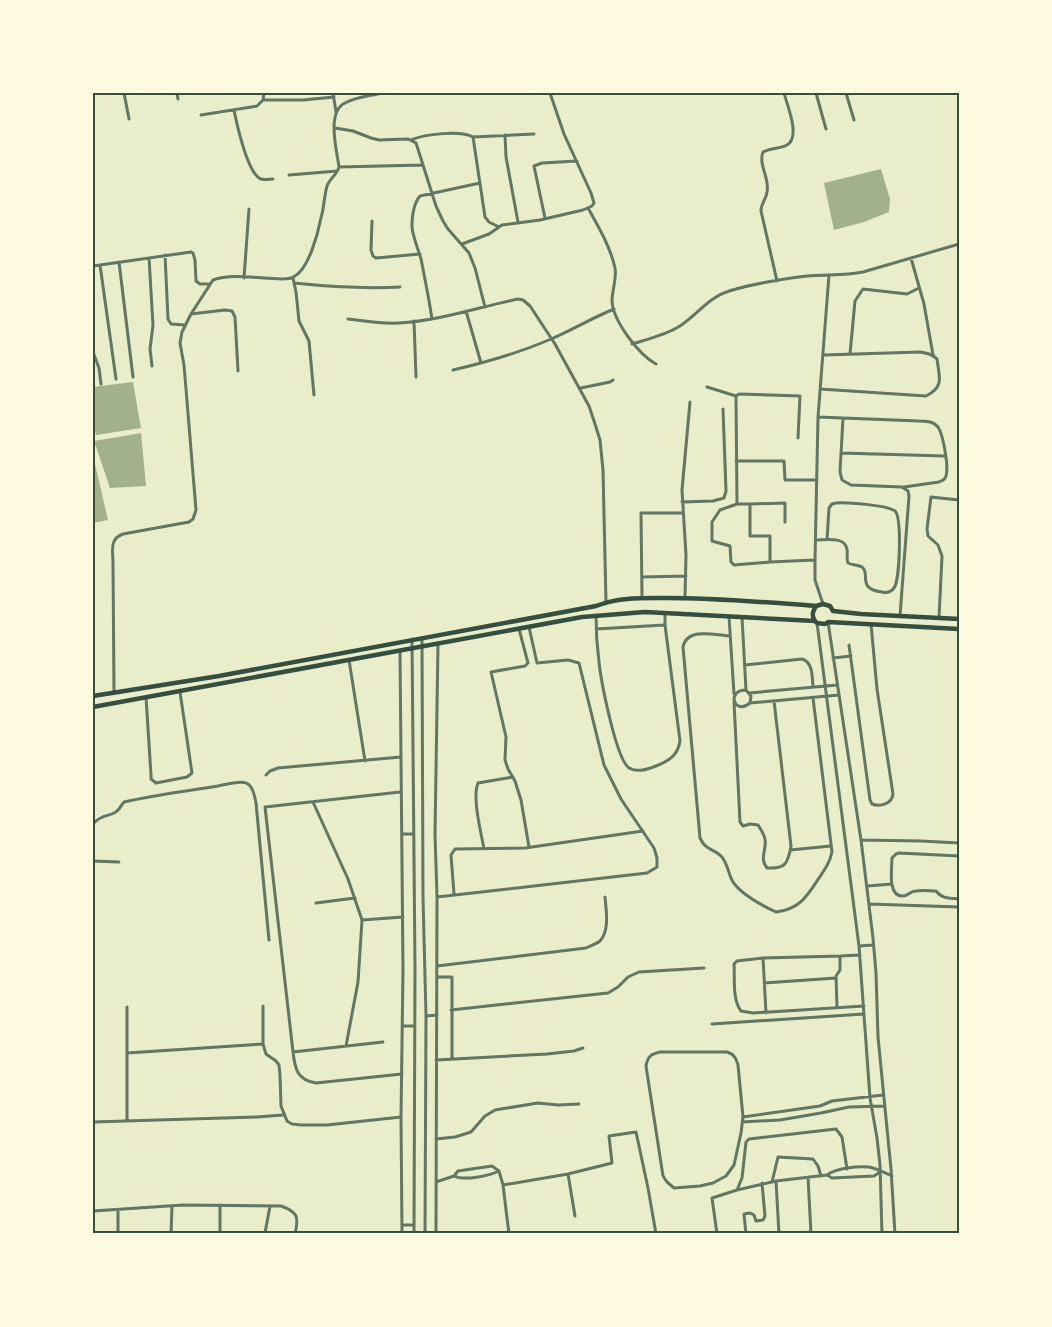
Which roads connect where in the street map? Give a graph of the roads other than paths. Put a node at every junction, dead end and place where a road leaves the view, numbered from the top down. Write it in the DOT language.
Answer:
graph roads {
  1 [pos="124,93"];
  2 [pos="177,93"];
  3 [pos="264,93"];
  4 [pos="382,93"];
  5 [pos="550,93"];
  6 [pos="784,93"];
  7 [pos="816,93"];
  8 [pos="846,93"];
  9 [pos="333,95"];
  10 [pos="178,99"];
  11 [pos="263,100"];
  12 [pos="234,110"];
  13 [pos="336,112"];
  14 [pos="201,115"];
  15 [pos="129,119"];
  16 [pos="854,120"];
  17 [pos="334,128"];
  18 [pos="826,129"];
  19 [pos="534,134"];
  20 [pos="505,135"];
  21 [pos="473,137"];
  22 [pos="411,140"];
  23 [pos="577,161"];
  24 [pos="423,165"];
  25 [pos="339,169"];
  26 [pos="289,175"];
  27 [pos="273,179"];
  28 [pos="480,183"];
  29 [pos="432,193"];
  30 [pos="588,208"];
  31 [pos="249,209"];
  32 [pos="545,219"];
  33 [pos="372,221"];
  34 [pos="518,223"];
  35 [pos="499,227"];
  36 [pos="462,244"];
  37 [pos="959,244"];
  38 [pos="420,254"];
  39 [pos="165,255"];
  40 [pos="149,258"];
  41 [pos="911,258"];
  42 [pos="119,262"];
  43 [pos="100,264"];
  44 [pos="93,266"];
  45 [pos="829,275"];
  46 [pos="244,278"];
  47 [pos="293,278"];
  48 [pos="777,281"];
  49 [pos="294,283"];
  50 [pos="209,284"];
  51 [pos="400,287"];
  52 [pos="919,288"];
  53 [pos="485,307"];
  54 [pos="614,309"];
  55 [pos="466,311"];
  56 [pos="191,314"];
  57 [pos="348,319"];
  58 [pos="432,319"];
  59 [pos="414,321"];
  60 [pos="185,325"];
  61 [pos="551,339"];
  62 [pos="632,344"];
  63 [pos="93,352"];
  64 [pos="850,354"];
  65 [pos="823,355"];
  66 [pos="933,355"];
  67 [pos="481,363"];
  68 [pos="656,364"];
  69 [pos="152,366"];
  70 [pos="453,370"];
  71 [pos="238,371"];
  72 [pos="133,377"];
  73 [pos="416,377"];
  74 [pos="116,379"];
  75 [pos="613,380"];
  76 [pos="101,384"];
  77 [pos="707,387"];
  78 [pos="580,388"];
  79 [pos="820,389"];
  80 [pos="314,395"];
  81 [pos="736,396"];
  82 [pos="690,402"];
  83 [pos="723,409"];
  84 [pos="818,417"];
  85 [pos="843,418"];
  86 [pos="798,438"];
  87 [pos="841,453"];
  88 [pos="945,456"];
  89 [pos="736,461"];
  90 [pos="817,480"];
  91 [pos="902,487"];
  92 [pos="959,500"];
  93 [pos="682,502"];
  94 [pos="737,504"];
  95 [pos="750,504"];
  96 [pos="683,513"];
  97 [pos="785,522"];
  98 [pos="816,540"];
  99 [pos="827,540"];
  100 [pos="815,560"];
  101 [pos="770,562"];
  102 [pos="686,576"];
  103 [pos="642,577"];
  104 [pos="642,598"];
  105 [pos="685,598"];
  106 [pos="606,602"];
  107 [pos="823,604"];
  108 [pos="816,606"];
  109 [pos="832,611"];
  110 [pos="665,613"];
  111 [pos="596,616"];
  112 [pos="729,616"];
  113 [pos="900,616"];
  114 [pos="742,617"];
  115 [pos="939,618"];
  116 [pos="959,620"];
  117 [pos="816,622"];
  118 [pos="828,622"];
  119 [pos="871,624"];
  120 [pos="665,625"];
  121 [pos="529,627"];
  122 [pos="519,628"];
  123 [pos="596,629"];
  124 [pos="959,629"];
  125 [pos="730,636"];
  126 [pos="422,638"];
  127 [pos="412,639"];
  128 [pos="438,644"];
  129 [pos="849,645"];
  130 [pos="423,647"];
  131 [pos="413,649"];
  132 [pos="400,651"];
  133 [pos="851,656"];
  134 [pos="833,658"];
  135 [pos="349,660"];
  136 [pos="537,663"];
  137 [pos="526,665"];
  138 [pos="745,665"];
  139 [pos="837,685"];
  140 [pos="813,686"];
  141 [pos="825,686"];
  142 [pos="180,691"];
  143 [pos="114,692"];
  144 [pos="748,692"];
  145 [pos="839,695"];
  146 [pos="93,696"];
  147 [pos="734,696"];
  148 [pos="146,697"];
  149 [pos="826,697"];
  150 [pos="813,698"];
  151 [pos="774,701"];
  152 [pos="734,702"];
  153 [pos="750,703"];
  154 [pos="93,706"];
  155 [pos="401,757"];
  156 [pos="365,761"];
  157 [pos="266,775"];
  158 [pos="513,777"];
  159 [pos="400,792"];
  160 [pos="313,802"];
  161 [pos="93,824"];
  162 [pos="643,831"];
  163 [pos="402,834"];
  164 [pos="414,834"];
  165 [pos="861,840"];
  166 [pos="959,843"];
  167 [pos="831,846"];
  168 [pos="529,847"];
  169 [pos="484,849"];
  170 [pos="790,850"];
  171 [pos="959,856"];
  172 [pos="93,861"];
  173 [pos="119,862"];
  174 [pos="892,884"];
  175 [pos="867,886"];
  176 [pos="454,895"];
  177 [pos="437,897"];
  178 [pos="605,897"];
  179 [pos="355,898"];
  180 [pos="959,899"];
  181 [pos="316,903"];
  182 [pos="869,904"];
  183 [pos="959,907"];
  184 [pos="403,917"];
  185 [pos="362,920"];
  186 [pos="269,940"];
  187 [pos="873,945"];
  188 [pos="859,946"];
  189 [pos="860,955"];
  190 [pos="840,956"];
  191 [pos="763,958"];
  192 [pos="436,966"];
  193 [pos="704,968"];
  194 [pos="436,977"];
  195 [pos="836,978"];
  196 [pos="764,984"];
  197 [pos="264,1006"];
  198 [pos="864,1006"];
  199 [pos="127,1007"];
  200 [pos="837,1008"];
  201 [pos="451,1010"];
  202 [pos="765,1013"];
  203 [pos="864,1014"];
  204 [pos="437,1015"];
  205 [pos="426,1016"];
  206 [pos="712,1024"];
  207 [pos="404,1026"];
  208 [pos="415,1026"];
  209 [pos="382,1042"];
  210 [pos="263,1044"];
  211 [pos="346,1046"];
  212 [pos="583,1048"];
  213 [pos="293,1052"];
  214 [pos="127,1053"];
  215 [pos="452,1059"];
  216 [pos="436,1060"];
  217 [pos="402,1074"];
  218 [pos="884,1095"];
  219 [pos="870,1098"];
  220 [pos="579,1104"];
  221 [pos="885,1106"];
  222 [pos="811,1107"];
  223 [pos="872,1107"];
  224 [pos="780,1112"];
  225 [pos="283,1115"];
  226 [pos="812,1115"];
  227 [pos="401,1117"];
  228 [pos="743,1117"];
  229 [pos="780,1119"];
  230 [pos="127,1121"];
  231 [pos="93,1122"];
  232 [pos="742,1122"];
  233 [pos="436,1139"];
  234 [pos="847,1169"];
  235 [pos="499,1171"];
  236 [pos="880,1172"];
  237 [pos="568,1174"];
  238 [pos="827,1174"];
  239 [pos="454,1176"];
  240 [pos="821,1176"];
  241 [pos="892,1176"];
  242 [pos="808,1178"];
  243 [pos="436,1182"];
  244 [pos="774,1182"];
  245 [pos="762,1184"];
  246 [pos="503,1185"];
  247 [pos="737,1190"];
  248 [pos="220,1205"];
  249 [pos="172,1206"];
  250 [pos="270,1206"];
  251 [pos="118,1210"];
  252 [pos="93,1211"];
  253 [pos="575,1215"];
  254 [pos="402,1225"];
  255 [pos="414,1225"];
  256 [pos="811,1233"];
  257 [pos="118,1234"];
  258 [pos="171,1234"];
  259 [pos="220,1234"];
  260 [pos="252,1234"];
  261 [pos="265,1234"];
  262 [pos="295,1234"];
  263 [pos="402,1234"];
  264 [pos="414,1234"];
  265 [pos="425,1234"];
  266 [pos="436,1234"];
  267 [pos="509,1234"];
  268 [pos="656,1234"];
  269 [pos="717,1234"];
  270 [pos="746,1234"];
  271 [pos="779,1234"];
  272 [pos="790,1234"];
  273 [pos="882,1234"];
  274 [pos="895,1234"];
  1 -- 15 [label="street"];
  2 -- 10 [label="street"];
  3 -- 11 [label="street"];
  4 -- 13 [label="street"];
  5 -- 23 [label="street"];
  6 -- 48 [label="street"];
  7 -- 18 [label="street"];
  8 -- 16 [label="street"];
  9 -- 11 [label="street"];
  9 -- 13 [label="street"];
  11 -- 12 [label="street"];
  12 -- 14 [label="street"];
  12 -- 27 [label="street"];
  13 -- 17 [label="street"];
  17 -- 22 [label="street"];
  17 -- 25 [label="street"];
  19 -- 20 [label="street"];
  20 -- 21 [label="street"];
  20 -- 34 [label="street"];
  21 -- 22 [label="street"];
  21 -- 28 [label="street"];
  22 -- 24 [label="street"];
  23 -- 30 [label="street"];
  23 -- 32 [label="street"];
  24 -- 25 [label="street"];
  24 -- 29 [label="street"];
  25 -- 26 [label="street"];
  25 -- 47 [label="street"];
  28 -- 29 [label="street"];
  28 -- 35 [label="street"];
  29 -- 36 [label="street"];
  29 -- 38 [label="street"];
  30 -- 32 [label="street"];
  30 -- 54 [label="street"];
  31 -- 46 [label="street"];
  32 -- 34 [label="street"];
  33 -- 38 [label="street"];
  34 -- 35 [label="street"];
  35 -- 36 [label="street"];
  36 -- 53 [label="street"];
  37 -- 41 [label="street"];
  38 -- 58 [label="street"];
  39 -- 40 [label="street"];
  39 -- 50 [label="street"];
  39 -- 60 [label="street"];
  40 -- 42 [label="street"];
  40 -- 69 [label="street"];
  41 -- 45 [label="street"];
  41 -- 52 [label="street"];
  42 -- 43 [label="street"];
  42 -- 72 [label="street"];
  43 -- 44 [label="street"];
  43 -- 74 [label="street"];
  45 -- 48 [label="street"];
  45 -- 65 [label="street"];
  46 -- 47 [label="street"];
  46 -- 50 [label="street"];
  47 -- 49 [label="street"];
  48 -- 62 [label="street"];
  49 -- 51 [label="street"];
  49 -- 80 [label="street"];
  50 -- 56 [label="street"];
  52 -- 64 [label="street"];
  52 -- 66 [label="street"];
  53 -- 55 [label="street"];
  53 -- 61 [label="street"];
  54 -- 61 [label="street"];
  54 -- 62 [label="street"];
  55 -- 58 [label="street"];
  55 -- 67 [label="street"];
  56 -- 60 [label="street"];
  56 -- 71 [label="street"];
  57 -- 59 [label="street"];
  58 -- 59 [label="street"];
  59 -- 73 [label="street"];
  60 -- 143 [label="street"];
  61 -- 67 [label="street"];
  61 -- 78 [label="street"];
  62 -- 68 [label="street"];
  63 -- 76 [label="street"];
  64 -- 65 [label="street"];
  64 -- 66 [label="street"];
  65 -- 79 [label="street"];
  66 -- 79 [label="street"];
  67 -- 70 [label="street"];
  75 -- 78 [label="street"];
  77 -- 81 [label="street"];
  78 -- 106 [label="street"];
  79 -- 84 [label="street"];
  81 -- 86 [label="street"];
  81 -- 89 [label="street"];
  82 -- 93 [label="street"];
  83 -- 93 [label="street"];
  84 -- 85 [label="street"];
  84 -- 90 [label="street"];
  85 -- 87 [label="street"];
  85 -- 88 [label="street"];
  87 -- 88 [label="street"];
  87 -- 91 [label="street"];
  88 -- 91 [label="street"];
  89 -- 90 [label="street"];
  89 -- 94 [label="street"];
  90 -- 98 [label="street"];
  91 -- 113 [label="street"];
  92 -- 115 [label="street"];
  93 -- 96 [label="street"];
  94 -- 95 [label="street"];
  94 -- 101 [label="street"];
  95 -- 97 [label="street"];
  95 -- 101 [label="street"];
  96 -- 102 [label="street"];
  96 -- 103 [label="street"];
  98 -- 99 [label="street"];
  98 -- 100 [label="street"];
  99 -- 99 [label="street"];
  100 -- 101 [label="street"];
  100 -- 107 [label="street"];
  102 -- 103 [label="street"];
  102 -- 105 [label="street"];
  103 -- 104 [label="street"];
  104 -- 105 [label="highway"];
  104 -- 106 [label="highway"];
  105 -- 108 [label="highway"];
  106 -- 126 [label="highway"];
  107 -- 108 [label="highway"];
  107 -- 109 [label="highway"];
  108 -- 117 [label="highway"];
  109 -- 113 [label="highway"];
  109 -- 118 [label="highway"];
  110 -- 111 [label="highway"];
  110 -- 112 [label="highway"];
  110 -- 120 [label="street"];
  111 -- 121 [label="highway"];
  111 -- 123 [label="street"];
  112 -- 114 [label="highway"];
  112 -- 125 [label="street"];
  113 -- 115 [label="highway"];
  114 -- 117 [label="highway"];
  114 -- 138 [label="street"];
  115 -- 116 [label="highway"];
  117 -- 118 [label="highway"];
  117 -- 141 [label="street"];
  118 -- 119 [label="highway"];
  118 -- 134 [label="street"];
  119 -- 124 [label="highway"];
  119 -- 133 [label="street"];
  120 -- 123 [label="street"];
  120 -- 123 [label="street"];
  121 -- 122 [label="highway"];
  121 -- 136 [label="street"];
  122 -- 128 [label="highway"];
  122 -- 137 [label="street"];
  125 -- 147 [label="street"];
  125 -- 167 [label="street"];
  126 -- 127 [label="highway"];
  126 -- 130 [label="street"];
  127 -- 131 [label="street"];
  127 -- 143 [label="highway"];
  128 -- 130 [label="highway"];
  128 -- 177 [label="street"];
  129 -- 133 [label="street"];
  130 -- 131 [label="highway"];
  130 -- 205 [label="street"];
  131 -- 132 [label="highway"];
  131 -- 164 [label="street"];
  132 -- 135 [label="highway"];
  132 -- 155 [label="street"];
  133 -- 134 [label="street"];
  134 -- 139 [label="street"];
  135 -- 142 [label="highway"];
  135 -- 156 [label="street"];
  136 -- 137 [label="street"];
  136 -- 162 [label="street"];
  137 -- 158 [label="street"];
  138 -- 140 [label="street"];
  138 -- 144 [label="street"];
  139 -- 141 [label="street"];
  139 -- 145 [label="street"];
  140 -- 141 [label="street"];
  140 -- 144 [label="street"];
  141 -- 149 [label="street"];
  142 -- 148 [label="highway"];
  142 -- 148 [label="street"];
  143 -- 146 [label="highway"];
  144 -- 147 [label="street"];
  144 -- 153 [label="street"];
  145 -- 149 [label="street"];
  145 -- 165 [label="street"];
  147 -- 152 [label="street"];
  148 -- 154 [label="highway"];
  149 -- 150 [label="street"];
  149 -- 188 [label="street"];
  150 -- 151 [label="street"];
  150 -- 167 [label="street"];
  151 -- 153 [label="street"];
  151 -- 170 [label="street"];
  152 -- 153 [label="street"];
  152 -- 170 [label="street"];
  155 -- 156 [label="street"];
  155 -- 159 [label="street"];
  156 -- 157 [label="street"];
  158 -- 168 [label="street"];
  158 -- 169 [label="street"];
  159 -- 160 [label="street"];
  159 -- 163 [label="street"];
  160 -- 179 [label="street"];
  160 -- 213 [label="street"];
  161 -- 186 [label="street"];
  162 -- 168 [label="street"];
  162 -- 176 [label="street"];
  163 -- 164 [label="street"];
  163 -- 184 [label="street"];
  164 -- 208 [label="street"];
  165 -- 166 [label="street"];
  165 -- 175 [label="street"];
  167 -- 170 [label="street"];
  168 -- 169 [label="street"];
  169 -- 176 [label="street"];
  171 -- 174 [label="street"];
  172 -- 173 [label="street"];
  174 -- 175 [label="street"];
  174 -- 180 [label="street"];
  175 -- 182 [label="street"];
  176 -- 177 [label="street"];
  177 -- 192 [label="street"];
  178 -- 192 [label="street"];
  179 -- 181 [label="street"];
  179 -- 185 [label="street"];
  182 -- 183 [label="street"];
  182 -- 187 [label="street"];
  184 -- 185 [label="street"];
  184 -- 207 [label="street"];
  185 -- 211 [label="street"];
  187 -- 188 [label="street"];
  187 -- 218 [label="street"];
  188 -- 189 [label="street"];
  189 -- 190 [label="street"];
  189 -- 198 [label="street"];
  190 -- 191 [label="street"];
  190 -- 195 [label="street"];
  191 -- 196 [label="street"];
  191 -- 202 [label="street"];
  192 -- 194 [label="street"];
  193 -- 201 [label="street"];
  194 -- 201 [label="street"];
  194 -- 204 [label="street"];
  195 -- 196 [label="street"];
  195 -- 200 [label="street"];
  196 -- 202 [label="street"];
  197 -- 210 [label="street"];
  198 -- 200 [label="street"];
  198 -- 203 [label="street"];
  199 -- 214 [label="street"];
  200 -- 202 [label="street"];
  201 -- 215 [label="street"];
  203 -- 206 [label="street"];
  203 -- 219 [label="street"];
  204 -- 205 [label="street"];
  204 -- 216 [label="street"];
  205 -- 265 [label="street"];
  207 -- 208 [label="street"];
  207 -- 217 [label="street"];
  208 -- 255 [label="street"];
  209 -- 211 [label="street"];
  210 -- 214 [label="street"];
  210 -- 225 [label="street"];
  211 -- 213 [label="street"];
  212 -- 215 [label="street"];
  213 -- 217 [label="street"];
  214 -- 230 [label="street"];
  215 -- 216 [label="street"];
  216 -- 233 [label="street"];
  217 -- 227 [label="street"];
  218 -- 219 [label="street"];
  218 -- 221 [label="street"];
  219 -- 222 [label="street"];
  219 -- 223 [label="street"];
  220 -- 233 [label="street"];
  221 -- 223 [label="street"];
  221 -- 241 [label="street"];
  222 -- 224 [label="street"];
  222 -- 226 [label="street"];
  223 -- 226 [label="street"];
  223 -- 236 [label="street"];
  224 -- 228 [label="street"];
  224 -- 229 [label="street"];
  225 -- 227 [label="street"];
  225 -- 230 [label="street"];
  226 -- 229 [label="street"];
  227 -- 254 [label="street"];
  228 -- 232 [label="street"];
  228 -- 232 [label="street"];
  229 -- 232 [label="street"];
  230 -- 231 [label="street"];
  233 -- 243 [label="street"];
  234 -- 236 [label="street"];
  234 -- 238 [label="street"];
  234 -- 247 [label="street"];
  235 -- 239 [label="street"];
  235 -- 239 [label="street"];
  235 -- 246 [label="street"];
  236 -- 238 [label="street"];
  236 -- 241 [label="street"];
  236 -- 273 [label="street"];
  237 -- 246 [label="street"];
  237 -- 253 [label="street"];
  237 -- 268 [label="street"];
  238 -- 240 [label="street"];
  239 -- 243 [label="street"];
  240 -- 242 [label="street"];
  240 -- 244 [label="street"];
  241 -- 274 [label="street"];
  242 -- 244 [label="street"];
  242 -- 256 [label="street"];
  243 -- 266 [label="street"];
  244 -- 245 [label="street"];
  244 -- 271 [label="street"];
  245 -- 247 [label="street"];
  245 -- 270 [label="street"];
  246 -- 267 [label="street"];
  247 -- 269 [label="street"];
  248 -- 249 [label="street"];
  248 -- 250 [label="street"];
  248 -- 259 [label="street"];
  249 -- 251 [label="street"];
  249 -- 258 [label="street"];
  250 -- 261 [label="street"];
  250 -- 262 [label="street"];
  251 -- 252 [label="street"];
  251 -- 257 [label="street"];
  254 -- 255 [label="street"];
  254 -- 263 [label="street"];
  255 -- 264 [label="street"];
  256 -- 272 [label="street"];
  260 -- 261 [label="street"];
}
